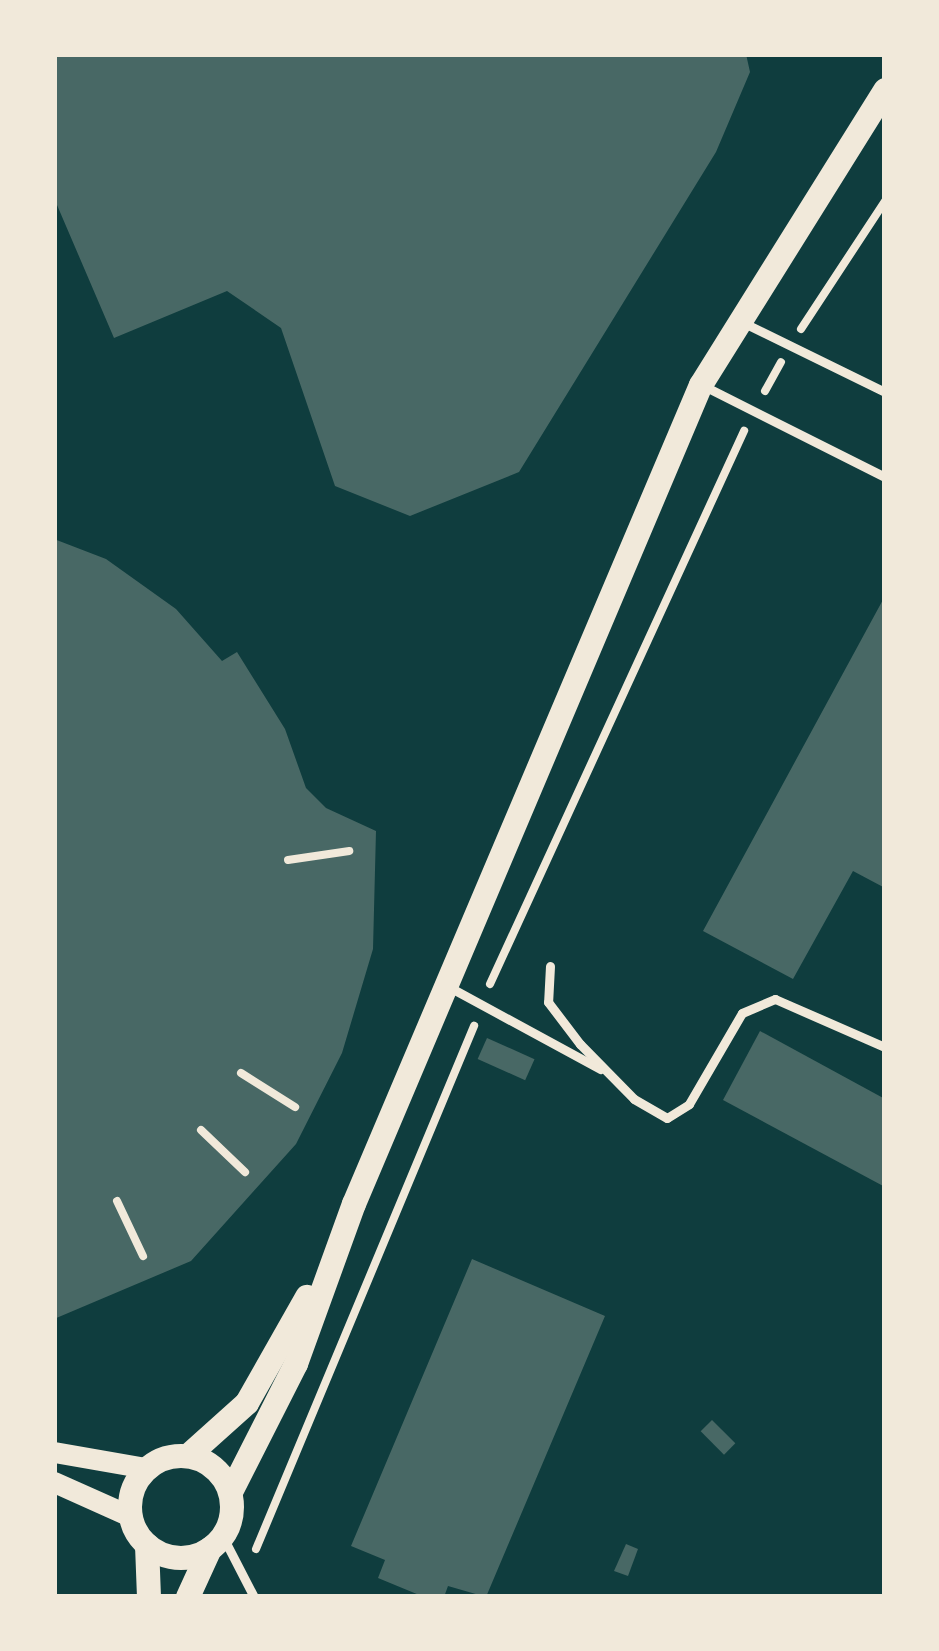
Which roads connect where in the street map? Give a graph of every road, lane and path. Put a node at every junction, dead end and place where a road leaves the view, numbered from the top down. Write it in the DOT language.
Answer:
graph roads {
  1 [pos="885,90"];
  2 [pos="885,201"];
  3 [pos="736,320"];
  4 [pos="792,344"];
  5 [pos="701,385"];
  6 [pos="885,392"];
  7 [pos="756,406"];
  8 [pos="885,477"];
  9 [pos="349,851"];
  10 [pos="287,860"];
  11 [pos="550,966"];
  12 [pos="446,986"];
  13 [pos="481,1006"];
  14 [pos="885,1047"];
  15 [pos="242,1073"];
  16 [pos="611,1075"];
  17 [pos="295,1107"];
  18 [pos="201,1130"];
  19 [pos="245,1172"];
  20 [pos="117,1202"];
  21 [pos="354,1204"];
  22 [pos="143,1256"];
  23 [pos="54,1452"];
  24 [pos="188,1456"];
  25 [pos="146,1468"];
  26 [pos="54,1482"];
  27 [pos="231,1492"];
  28 [pos="130,1516"];
  29 [pos="216,1543"];
  30 [pos="147,1545"];
  31 [pos="254,1554"];
  32 [pos="149,1597"];
  33 [pos="188,1597"];
  34 [pos="254,1597"];
  1 -- 3 [label="main road"];
  2 -- 4 [label="path"];
  3 -- 4 [label="lane"];
  3 -- 5 [label="main road"];
  4 -- 6 [label="lane"];
  4 -- 7 [label="path"];
  5 -- 7 [label="lane"];
  5 -- 12 [label="main road"];
  7 -- 8 [label="lane"];
  7 -- 13 [label="path"];
  9 -- 10 [label="path"];
  11 -- 16 [label="lane"];
  12 -- 13 [label="lane"];
  12 -- 21 [label="main road"];
  13 -- 16 [label="lane"];
  13 -- 31 [label="path"];
  14 -- 16 [label="lane"];
  15 -- 17 [label="path"];
  18 -- 19 [label="path"];
  20 -- 22 [label="path"];
  21 -- 24 [label="main road"];
  21 -- 27 [label="main road"];
  23 -- 25 [label="street"];
  24 -- 25 [label="main road"];
  24 -- 27 [label="main road"];
  25 -- 28 [label="main road"];
  26 -- 28 [label="street"];
  27 -- 29 [label="main road"];
  28 -- 30 [label="main road"];
  29 -- 30 [label="main road"];
  29 -- 33 [label="main road"];
  29 -- 34 [label="lane"];
  30 -- 32 [label="main road"];
}
